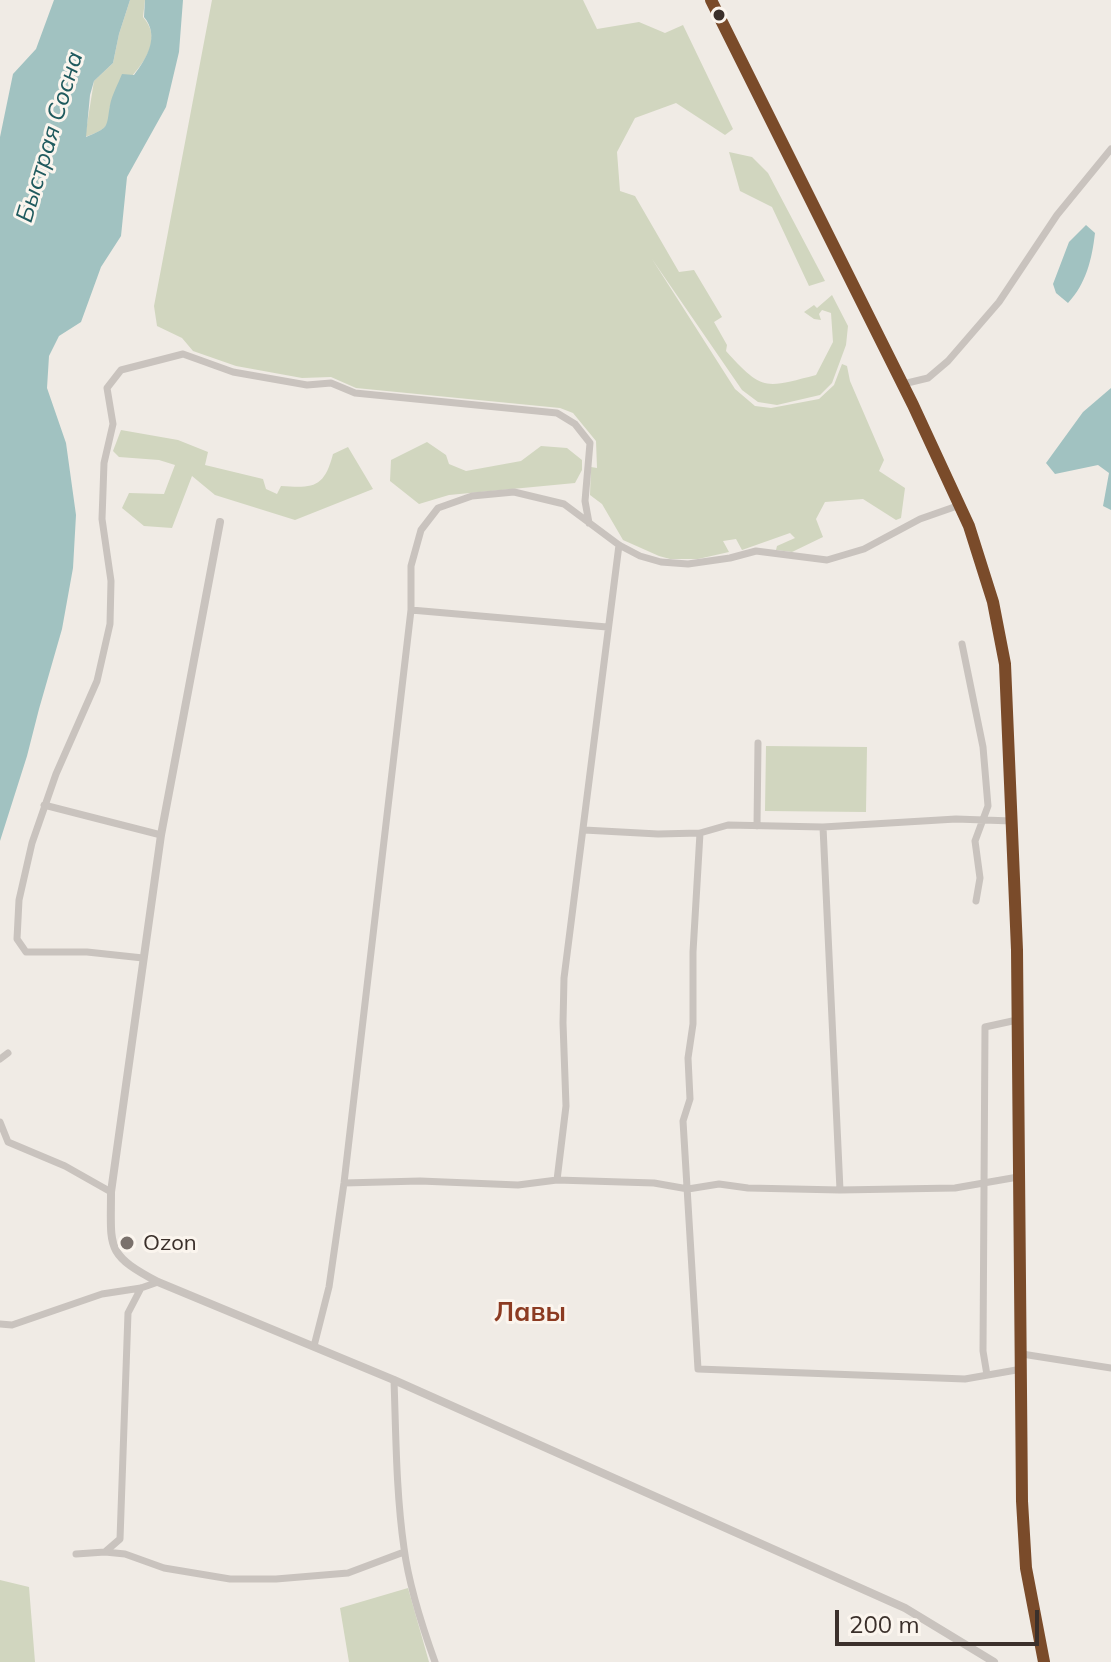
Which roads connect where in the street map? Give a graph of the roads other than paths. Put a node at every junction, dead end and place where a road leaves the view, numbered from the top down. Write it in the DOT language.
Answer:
graph roads {
  1 [pos="711,0"];
  2 [pos="1111,149"];
  3 [pos="903,384"];
  4 [pos="960,505"];
  5 [pos="220,522"];
  6 [pos="589,523"];
  7 [pos="619,545"];
  8 [pos="411,610"];
  9 [pos="607,627"];
  10 [pos="962,644"];
  11 [pos="758,743"];
  12 [pos="44,805"];
  13 [pos="983,821"];
  14 [pos="1012,821"];
  15 [pos="757,826"];
  16 [pos="823,827"];
  17 [pos="584,830"];
  18 [pos="700,833"];
  19 [pos="161,835"];
  20 [pos="976,901"];
  21 [pos="143,958"];
  22 [pos="1017,1020"];
  23 [pos="8,1053"];
  24 [pos="0,1059"];
  25 [pos="0,1122"];
  26 [pos="1018,1177"];
  27 [pos="557,1180"];
  28 [pos="344,1183"];
  29 [pos="983,1183"];
  30 [pos="688,1189"];
  31 [pos="840,1190"];
  32 [pos="111,1192"];
  33 [pos="158,1282"];
  34 [pos="141,1288"];
  35 [pos="0,1324"];
  36 [pos="314,1346"];
  37 [pos="1022,1354"];
  38 [pos="1111,1368"];
  39 [pos="1022,1369"];
  40 [pos="987,1375"];
  41 [pos="394,1380"];
  42 [pos="105,1552"];
  43 [pos="404,1552"];
  44 [pos="76,1554"];
  45 [pos="435,1662"];
  46 [pos="994,1662"];
  47 [pos="1044,1662"];
  1 -- 3 [label="main road"];
  2 -- 3 [label="street"];
  3 -- 4 [label="main road"];
  4 -- 7 [label="street"];
  4 -- 14 [label="main road"];
  5 -- 19 [label="street"];
  6 -- 7 [label="street"];
  6 -- 8 [label="street"];
  6 -- 12 [label="street"];
  7 -- 9 [label="street"];
  8 -- 9 [label="street"];
  8 -- 28 [label="street"];
  9 -- 17 [label="street"];
  10 -- 13 [label="street"];
  11 -- 15 [label="street"];
  12 -- 19 [label="street"];
  12 -- 21 [label="street"];
  13 -- 14 [label="street"];
  13 -- 16 [label="street"];
  13 -- 20 [label="street"];
  14 -- 22 [label="main road"];
  15 -- 16 [label="street"];
  15 -- 18 [label="street"];
  16 -- 31 [label="street"];
  17 -- 18 [label="street"];
  17 -- 27 [label="street"];
  18 -- 30 [label="street"];
  19 -- 21 [label="street"];
  21 -- 32 [label="street"];
  22 -- 26 [label="main road"];
  22 -- 29 [label="street"];
  23 -- 24 [label="street"];
  25 -- 32 [label="street"];
  26 -- 29 [label="street"];
  26 -- 37 [label="main road"];
  27 -- 28 [label="street"];
  27 -- 30 [label="street"];
  28 -- 36 [label="street"];
  29 -- 31 [label="street"];
  29 -- 40 [label="street"];
  30 -- 31 [label="street"];
  30 -- 40 [label="street"];
  32 -- 33 [label="street"];
  33 -- 34 [label="street"];
  33 -- 36 [label="street"];
  34 -- 35 [label="street"];
  34 -- 42 [label="street"];
  36 -- 41 [label="street"];
  37 -- 38 [label="street"];
  37 -- 39 [label="main road"];
  39 -- 40 [label="street"];
  39 -- 47 [label="main road"];
  41 -- 43 [label="street"];
  41 -- 46 [label="street"];
  42 -- 43 [label="street"];
  42 -- 44 [label="street"];
  43 -- 45 [label="street"];
}
